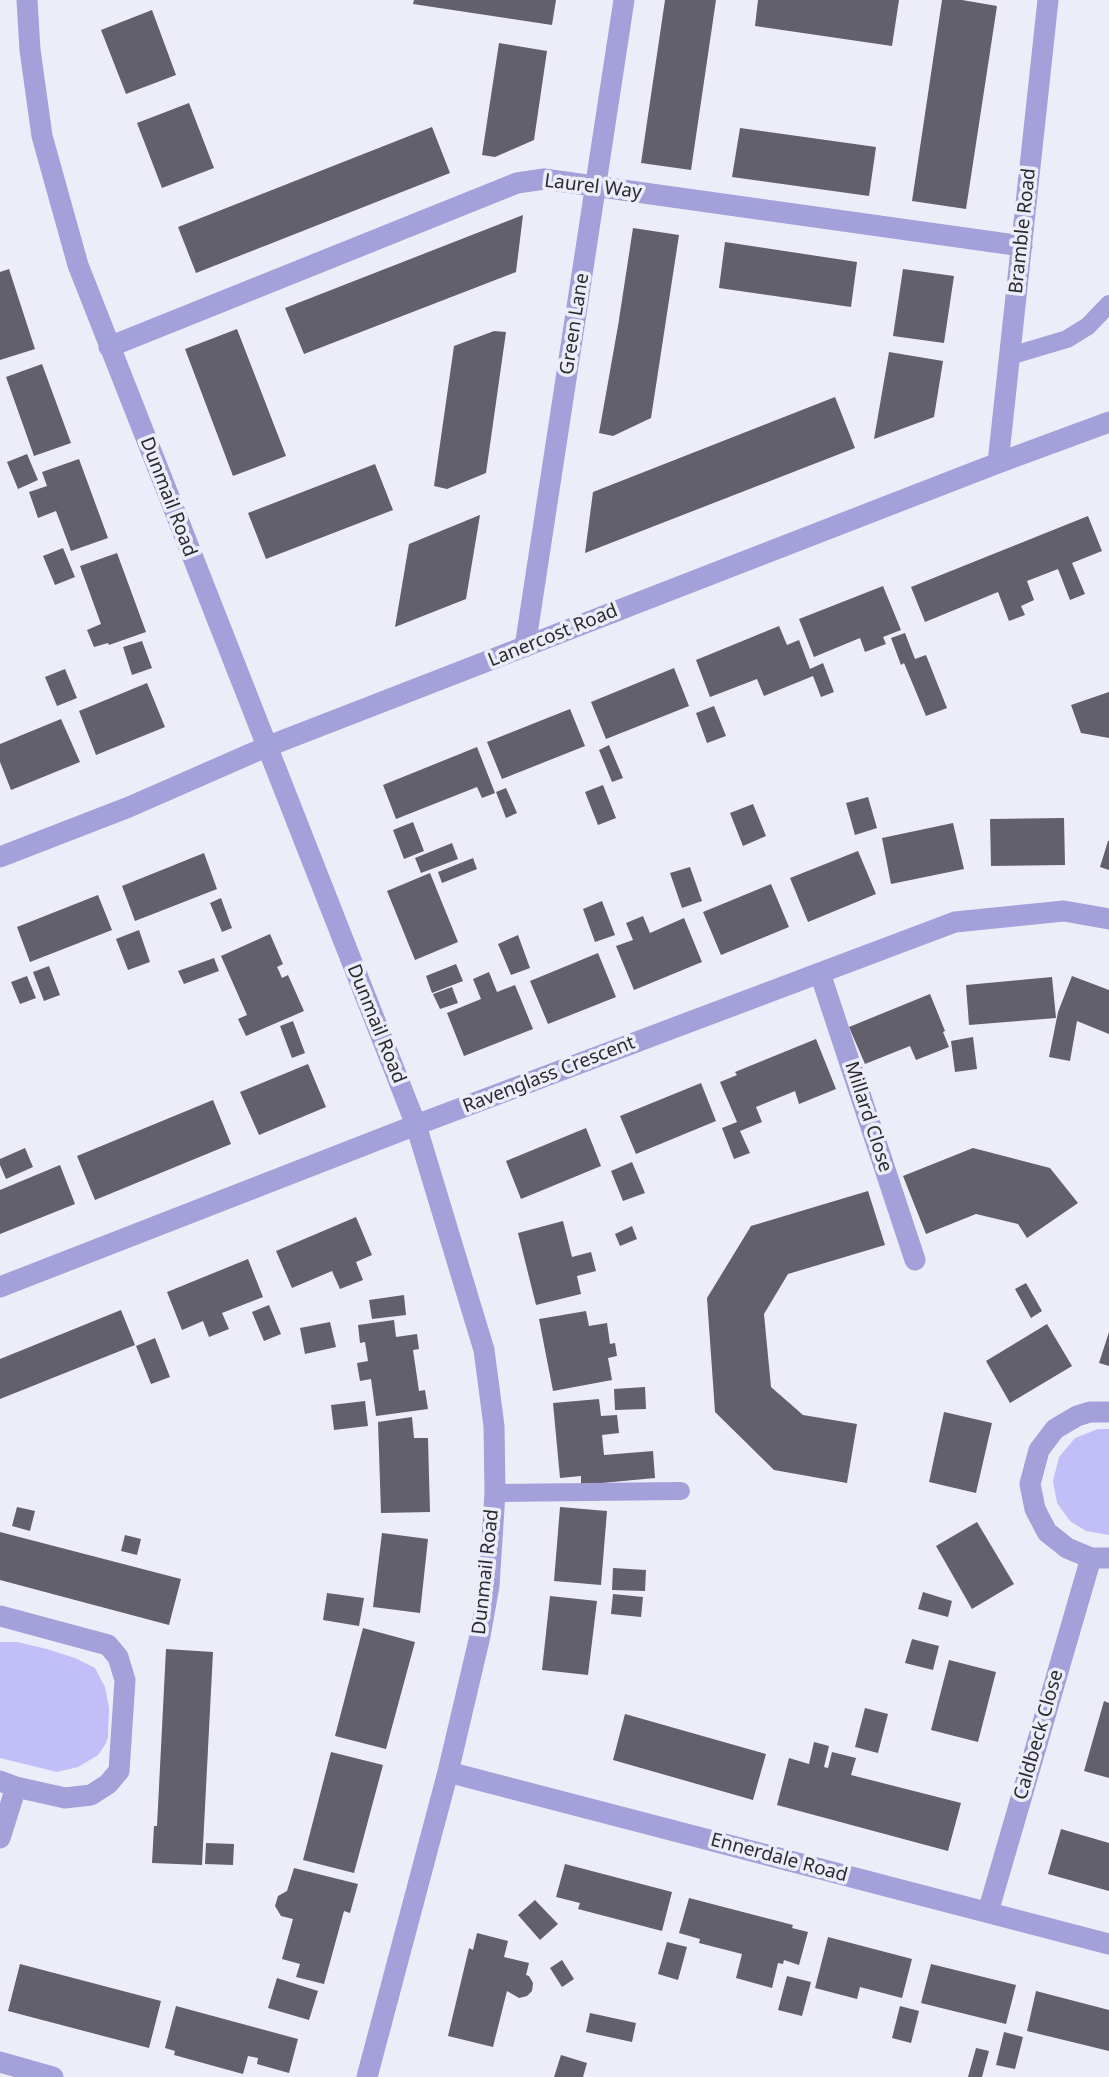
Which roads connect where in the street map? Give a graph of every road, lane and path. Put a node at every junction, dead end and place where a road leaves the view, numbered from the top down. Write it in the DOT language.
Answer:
graph roads {
  1 [pos="27,0"];
  2 [pos="624,0"];
  3 [pos="1048,0"];
  4 [pos="597,186"];
  5 [pos="1021,246"];
  6 [pos="1109,303"];
  7 [pos="109,347"];
  8 [pos="1010,356"];
  9 [pos="1109,422"];
  10 [pos="998,463"];
  11 [pos="525,647"];
  12 [pos="266,747"];
  13 [pos="0,857"];
  14 [pos="1109,919"];
  15 [pos="820,973"];
  16 [pos="416,1125"];
  17 [pos="915,1260"];
  18 [pos="0,1287"];
  19 [pos="1109,1412"];
  20 [pos="681,1491"];
  21 [pos="495,1493"];
  22 [pos="1100,1558"];
  23 [pos="0,1616"];
  24 [pos="448,1772"];
  25 [pos="8,1784"];
  26 [pos="0,1838"];
  27 [pos="988,1912"];
  28 [pos="1109,1944"];
  29 [pos="0,2062"];
  30 [pos="53,2077"];
  31 [pos="367,2077"];
  1 -- 7 [label="street, Dunmail Road"];
  2 -- 4 [label="street, Green Lane"];
  3 -- 5 [label="street, Bramble Road"];
  4 -- 5 [label="street, Laurel Way"];
  4 -- 7 [label="street, Laurel Way"];
  4 -- 11 [label="street, Green Lane"];
  5 -- 8 [label="street, Bramble Road"];
  6 -- 8 [label="lane"];
  7 -- 12 [label="street, Dunmail Road"];
  8 -- 10 [label="street, Bramble Road"];
  9 -- 10 [label="street, Lanercost Road"];
  10 -- 11 [label="street, Lanercost Road"];
  11 -- 12 [label="street, Lanercost Road"];
  12 -- 13 [label="street, Lanercost Road"];
  12 -- 16 [label="street, Dunmail Road"];
  14 -- 15 [label="street, Ravenglass Crescent"];
  15 -- 16 [label="street, Ravenglass Crescent"];
  15 -- 17 [label="street, Millard Close"];
  16 -- 18 [label="street, Ravenglass Crescent"];
  16 -- 21 [label="street, Dunmail Road"];
  19 -- 22 [label="street, Caldbeck Close"];
  20 -- 21 [label="lane"];
  21 -- 24 [label="street, Dunmail Road"];
  22 -- 27 [label="street, Caldbeck Close"];
  23 -- 25 [label="street"];
  24 -- 27 [label="street, Ennerdale Road"];
  24 -- 31 [label="street, Dunmail Road"];
  25 -- 26 [label="street"];
  27 -- 28 [label="street, Ennerdale Road"];
  29 -- 30 [label="street"];
}
